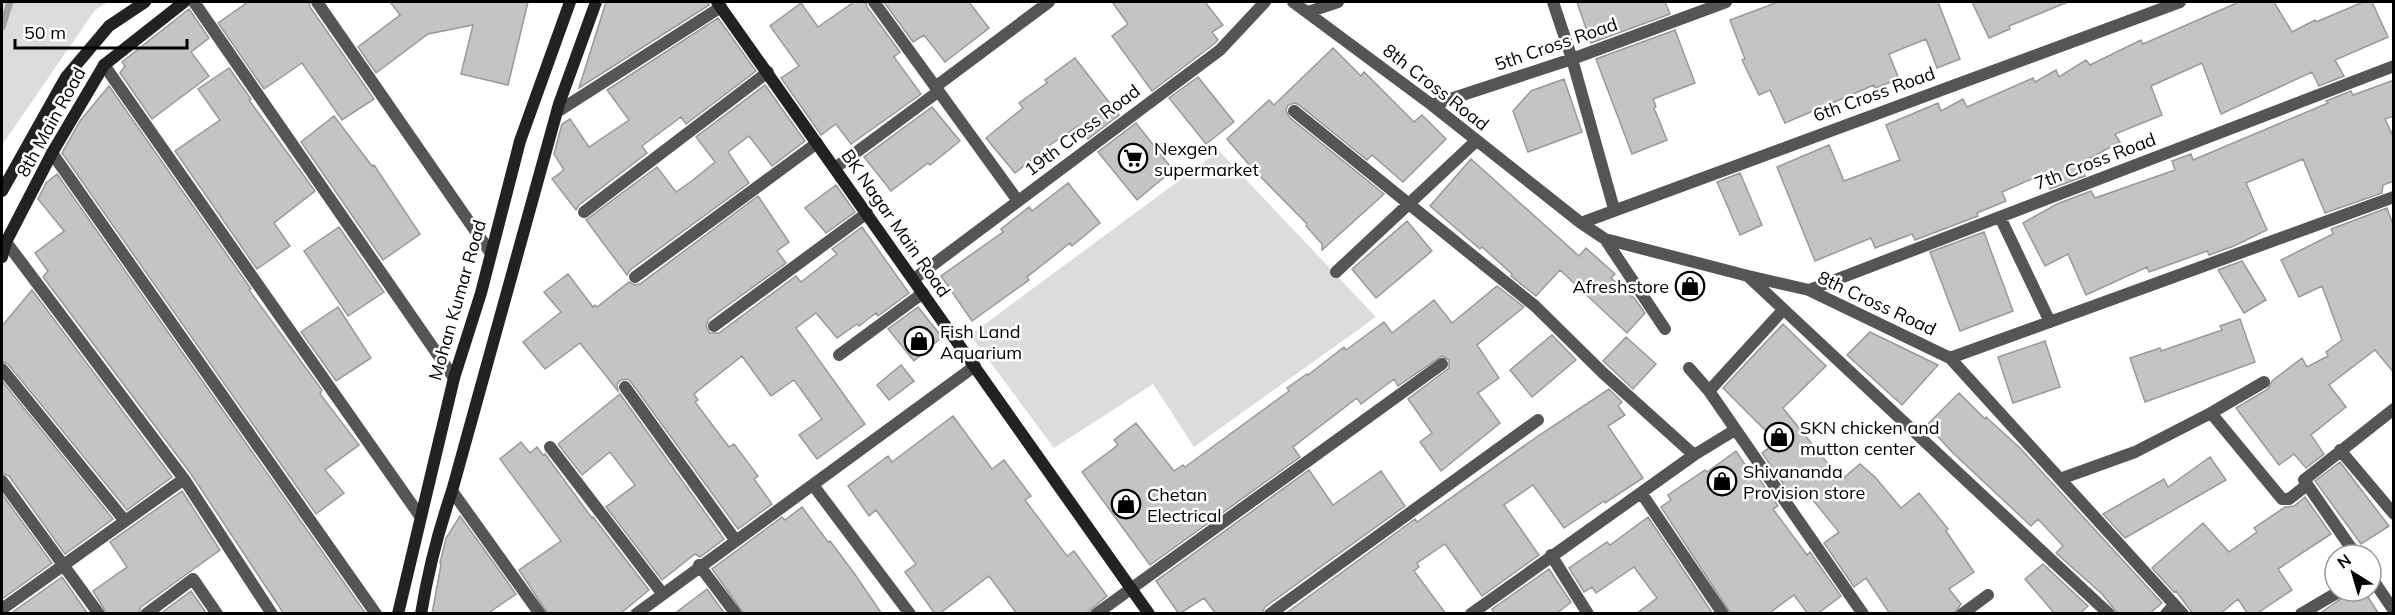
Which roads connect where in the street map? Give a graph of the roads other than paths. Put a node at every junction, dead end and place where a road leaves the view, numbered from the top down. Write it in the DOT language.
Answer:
graph roads {
  1 [pos="145,2"];
  2 [pos="184,2"];
  3 [pos="194,2"];
  4 [pos="316,2"];
  5 [pos="570,2"];
  6 [pos="596,2"];
  7 [pos="874,2"];
  8 [pos="1049,2"];
  9 [pos="1265,2"];
  10 [pos="1293,2"];
  11 [pos="1338,2"];
  12 [pos="1553,2"];
  13 [pos="1726,2"];
  14 [pos="2180,2"];
  15 [pos="719,4"];
  16 [pos="1308,12"];
  17 [pos="1572,59"];
  18 [pos="104,64"];
  19 [pos="2394,66"];
  20 [pos="768,72"];
  21 [pos="937,89"];
  22 [pos="1432,105"];
  23 [pos="1294,111"];
  24 [pos="557,112"];
  25 [pos="1476,141"];
  26 [pos="817,143"];
  27 [pos="52,153"];
  28 [pos="835,168"];
  29 [pos="2,190"];
  30 [pos="2394,197"];
  31 [pos="1018,201"];
  32 [pos="1409,204"];
  33 [pos="1614,209"];
  34 [pos="584,212"];
  35 [pos="867,213"];
  36 [pos="2000,217"];
  37 [pos="1581,223"];
  38 [pos="1605,239"];
  39 [pos="6,242"];
  40 [pos="490,252"];
  41 [pos="2,257"];
  42 [pos="1336,272"];
  43 [pos="1748,276"];
  44 [pos="635,277"];
  45 [pos="914,279"];
  46 [pos="1809,290"];
  47 [pos="923,293"];
  48 [pos="1784,310"];
  49 [pos="2050,322"];
  50 [pos="714,326"];
  51 [pos="1665,329"];
  52 [pos="839,355"];
  53 [pos="1950,358"];
  54 [pos="1442,364"];
  55 [pos="975,366"];
  56 [pos="1689,368"];
  57 [pos="2,369"];
  58 [pos="454,378"];
  59 [pos="2264,382"];
  60 [pos="625,387"];
  61 [pos="1710,391"];
  62 [pos="2394,409"];
  63 [pos="2211,413"];
  64 [pos="1538,420"];
  65 [pos="1736,429"];
  66 [pos="550,447"];
  67 [pos="2340,450"];
  68 [pos="1694,455"];
  69 [pos="184,479"];
  70 [pos="2060,479"];
  71 [pos="2,481"];
  72 [pos="813,485"];
  73 [pos="2307,485"];
  74 [pos="452,491"];
  75 [pos="1642,494"];
  76 [pos="2394,514"];
  77 [pos="420,516"];
  78 [pos="125,521"];
  79 [pos="736,542"];
  80 [pos="2348,543"];
  81 [pos="1551,555"];
  82 [pos="63,564"];
  83 [pos="699,565"];
  84 [pos="1131,587"];
  85 [pos="662,593"];
  86 [pos="1988,595"];
  87 [pos="2383,595"];
  88 [pos="2323,601"];
  89 [pos="2,609"];
  90 [pos="2175,610"];
  91 [pos="534,611"];
  92 [pos="2394,611"];
  93 [pos="99,614"];
  94 [pos="146,614"];
  95 [pos="217,614"];
  96 [pos="272,614"];
  97 [pos="376,614"];
  98 [pos="398,614"];
  99 [pos="421,614"];
  100 [pos="636,614"];
  101 [pos="736,614"];
  102 [pos="910,614"];
  103 [pos="1096,614"];
  104 [pos="1149,614"];
  105 [pos="1270,614"];
  106 [pos="1472,614"];
  107 [pos="1588,614"];
  108 [pos="1723,614"];
  109 [pos="1863,614"];
  110 [pos="1962,614"];
  111 [pos="2109,614"];
  112 [pos="2301,614"];
  1 -- 29 [label="street"];
  2 -- 18 [label="street, 8th Main Road"];
  3 -- 58 [label="street"];
  4 -- 40 [label="street"];
  5 -- 40 [label="street, Mohan Kumar Road"];
  6 -- 24 [label="street"];
  7 -- 21 [label="street"];
  8 -- 21 [label="street"];
  9 -- 31 [label="street, 19th Cross Road"];
  10 -- 16 [label="street, 8th Cross Road"];
  11 -- 16 [label="street"];
  12 -- 17 [label="street"];
  13 -- 17 [label="street, 5th Cross Road"];
  14 -- 33 [label="street, 6th Cross Road"];
  15 -- 20 [label="street, BK Nagar Main Road"];
  15 -- 24 [label="street"];
  16 -- 22 [label="street, 8th Cross Road"];
  17 -- 22 [label="street, 5th Cross Road"];
  17 -- 33 [label="street"];
  18 -- 27 [label="street, 8th Main Road"];
  18 -- 77 [label="street"];
  19 -- 36 [label="street, 7th Cross Road"];
  20 -- 26 [label="street, BK Nagar Main Road"];
  20 -- 34 [label="street"];
  21 -- 28 [label="street"];
  21 -- 31 [label="street"];
  22 -- 25 [label="street, 8th Cross Road"];
  23 -- 32 [label="street"];
  24 -- 74 [label="street"];
  25 -- 32 [label="street"];
  25 -- 37 [label="street, 8th Cross Road"];
  26 -- 28 [label="street, BK Nagar Main Road"];
  26 -- 44 [label="street"];
  27 -- 39 [label="street, 8th Main Road"];
  27 -- 97 [label="street"];
  28 -- 35 [label="street, BK Nagar Main Road"];
  30 -- 49 [label="street, 8th Cross Road"];
  31 -- 45 [label="street, 19th Cross Road"];
  32 -- 42 [label="street"];
  32 -- 68 [label="street"];
  33 -- 37 [label="street, 6th Cross Road"];
  35 -- 45 [label="street, BK Nagar Main Road"];
  35 -- 50 [label="street"];
  36 -- 46 [label="street, 7th Cross Road"];
  36 -- 49 [label="street"];
  37 -- 38 [label="street, 8th Cross Road"];
  38 -- 43 [label="street, 8th Cross Road"];
  38 -- 51 [label="street"];
  39 -- 41 [label="street, 8th Main Road"];
  39 -- 69 [label="street"];
  40 -- 58 [label="street, Mohan Kumar Road"];
  43 -- 46 [label="street, 8th Cross Road"];
  43 -- 48 [label="street"];
  45 -- 47 [label="street, BK Nagar Main Road"];
  46 -- 53 [label="street, 8th Cross Road"];
  47 -- 52 [label="street"];
  47 -- 55 [label="street, BK Nagar Main Road"];
  48 -- 61 [label="street"];
  48 -- 111 [label="street"];
  49 -- 53 [label="street, 8th Cross Road"];
  53 -- 70 [label="street"];
  54 -- 84 [label="street"];
  55 -- 72 [label="street"];
  55 -- 84 [label="street, BK Nagar Main Road"];
  56 -- 61 [label="street"];
  57 -- 78 [label="street"];
  58 -- 77 [label="street, Mohan Kumar Road"];
  59 -- 63 [label="street"];
  60 -- 79 [label="street"];
  61 -- 65 [label="street"];
  62 -- 67 [label="street"];
  63 -- 70 [label="street"];
  63 -- 73 [label="street"];
  64 -- 105 [label="street"];
  65 -- 68 [label="street"];
  65 -- 109 [label="street"];
  66 -- 85 [label="street"];
  67 -- 73 [label="street"];
  67 -- 76 [label="street"];
  68 -- 75 [label="street"];
  69 -- 78 [label="street"];
  69 -- 96 [label="street"];
  70 -- 90 [label="street"];
  71 -- 82 [label="street"];
  72 -- 79 [label="street"];
  72 -- 102 [label="street"];
  73 -- 80 [label="street"];
  74 -- 91 [label="street"];
  74 -- 99 [label="street"];
  75 -- 81 [label="street"];
  75 -- 108 [label="street"];
  77 -- 98 [label="street, Mohan Kumar Road"];
  78 -- 82 [label="street"];
  79 -- 83 [label="street"];
  81 -- 106 [label="street"];
  81 -- 107 [label="street"];
  82 -- 89 [label="street"];
  82 -- 93 [label="street"];
  83 -- 85 [label="street"];
  83 -- 101 [label="street"];
  84 -- 103 [label="street"];
  84 -- 104 [label="street, BK Nagar Main Road"];
  85 -- 100 [label="street"];
  86 -- 110 [label="street"];
  87 -- 92 [label="street"];
  88 -- 112 [label="street"];
  94 -- 95 [label="street"];
}
